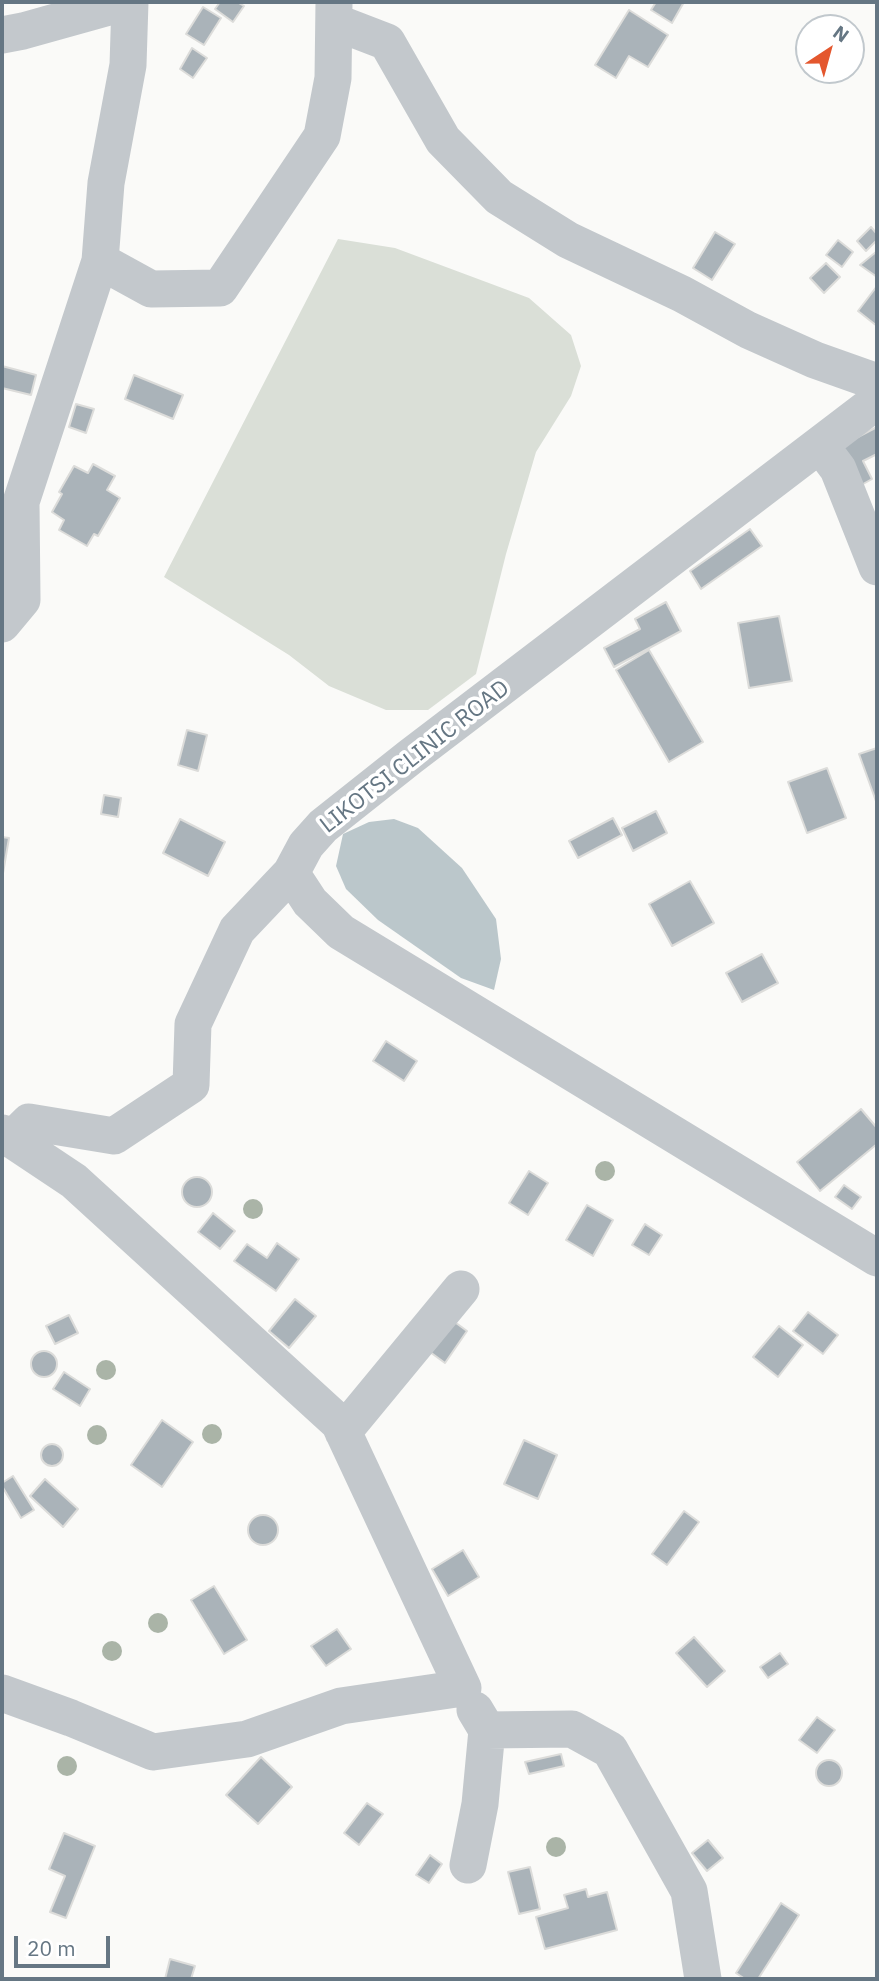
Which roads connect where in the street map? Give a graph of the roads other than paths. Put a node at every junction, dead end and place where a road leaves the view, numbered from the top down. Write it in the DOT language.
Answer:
graph roads {
  1 [pos="128,2"];
  2 [pos="335,12"];
  3 [pos="19,23"];
  4 [pos="100,261"];
  5 [pos="877,382"];
  6 [pos="877,401"];
  7 [pos="820,445"];
  8 [pos="877,567"];
  9 [pos="2,624"];
  10 [pos="291,873"];
  11 [pos="6,1136"];
  12 [pos="877,1258"];
  13 [pos="461,1289"];
  14 [pos="343,1432"];
  15 [pos="463,1688"];
  16 [pos="2,1693"];
  17 [pos="487,1730"];
  18 [pos="468,1865"];
  19 [pos="703,1979"];
  1 -- 3 [label="street"];
  1 -- 4 [label="street"];
  2 -- 4 [label="street"];
  2 -- 5 [label="street"];
  4 -- 9 [label="street"];
  6 -- 7 [label="street, LIKOTSI CLINIC ROAD"];
  7 -- 8 [label="street"];
  7 -- 10 [label="street, LIKOTSI CLINIC ROAD"];
  10 -- 11 [label="street, LIKOTSI CLINIC ROAD"];
  10 -- 12 [label="street"];
  11 -- 14 [label="street"];
  13 -- 14 [label="street"];
  14 -- 15 [label="street"];
  15 -- 16 [label="street"];
  15 -- 17 [label="street"];
  17 -- 18 [label="street"];
  17 -- 19 [label="street"];
}
